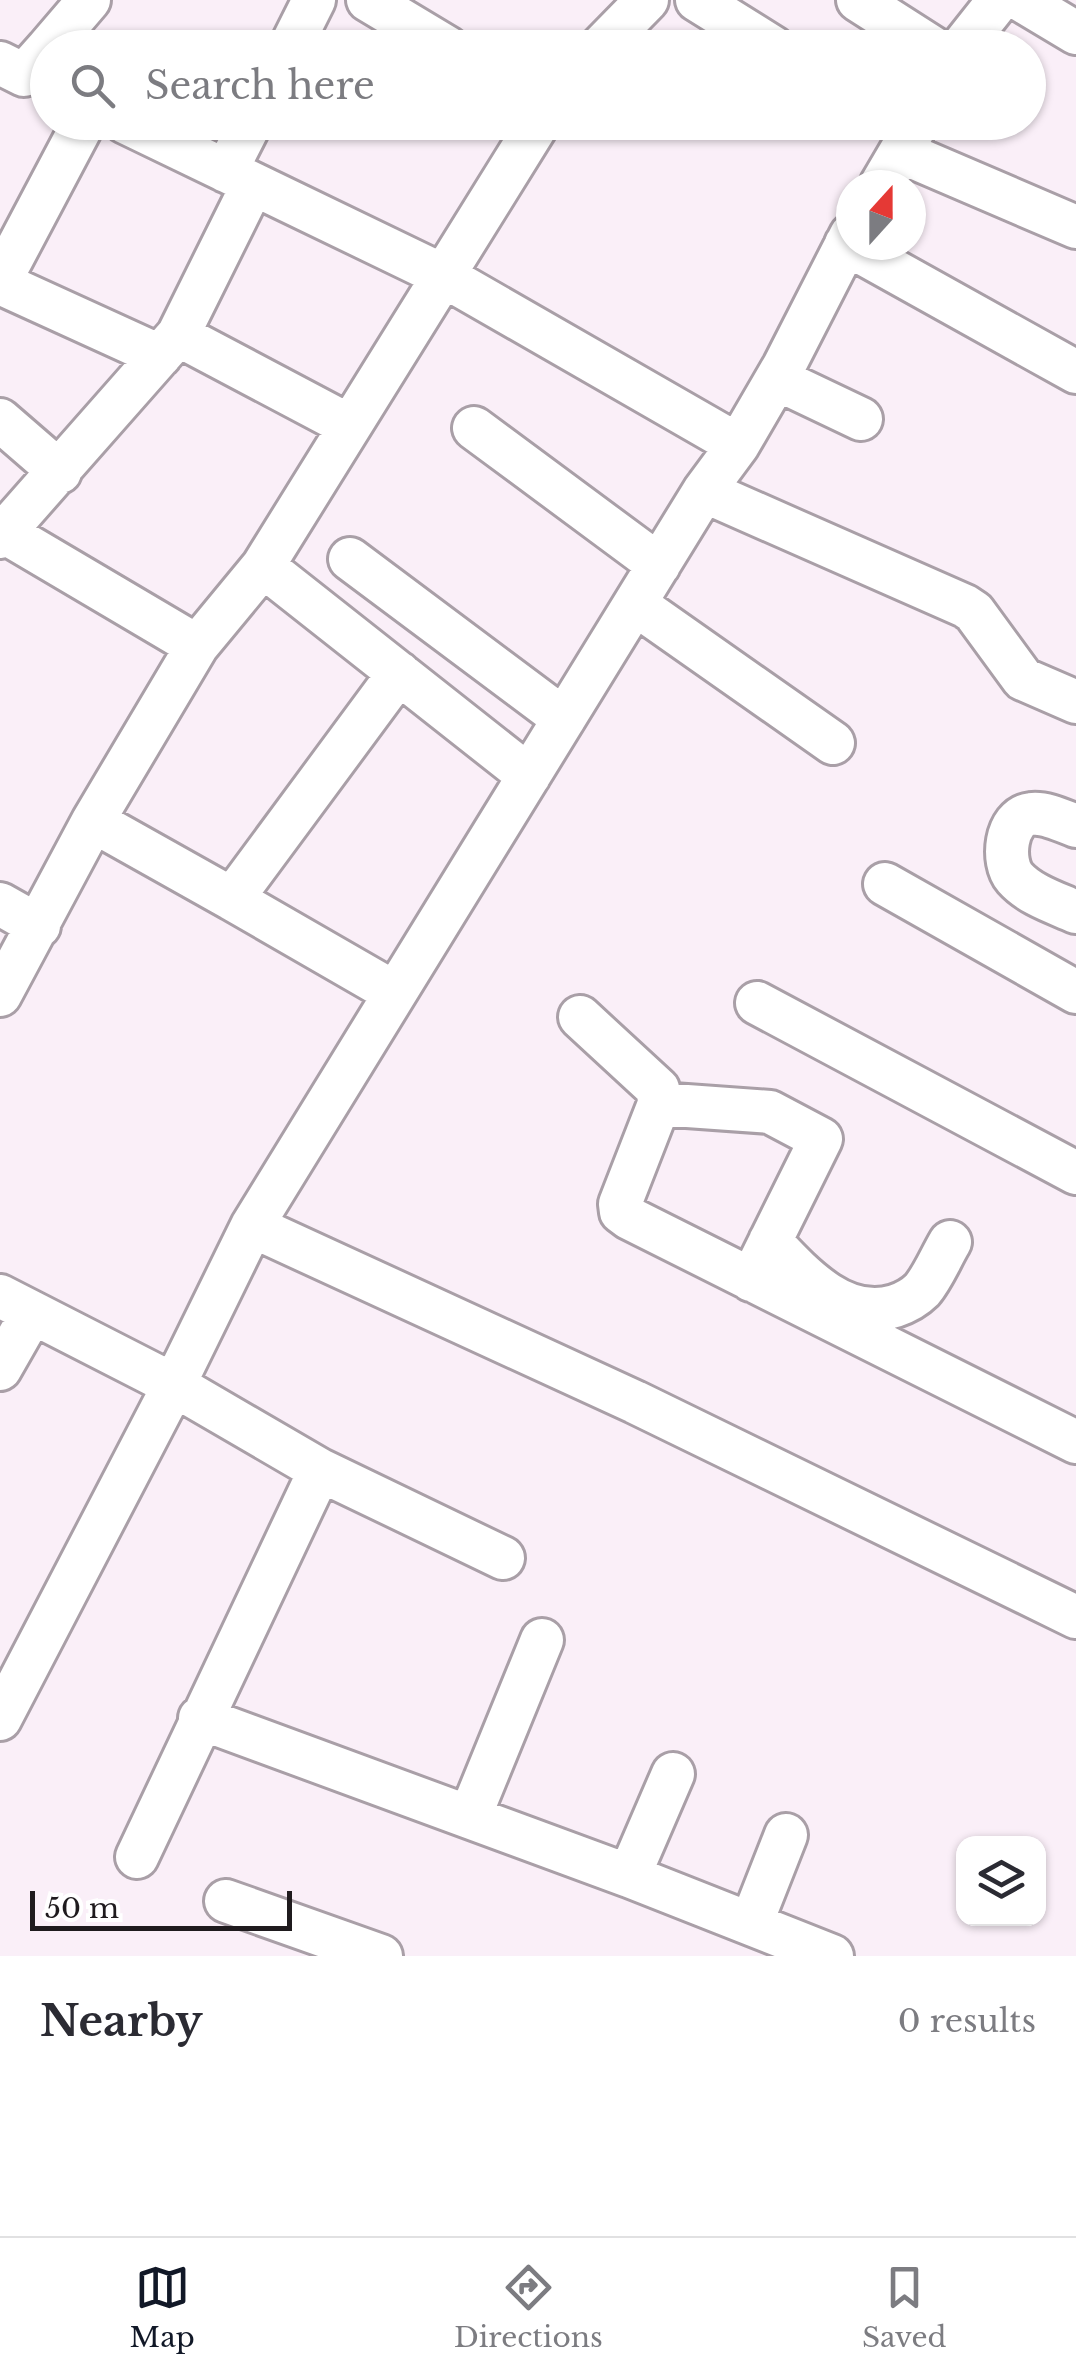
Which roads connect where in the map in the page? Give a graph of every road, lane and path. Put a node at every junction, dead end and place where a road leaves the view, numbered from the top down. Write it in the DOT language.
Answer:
graph roads {
  1 [pos="89,0"];
  2 [pos="314,0"];
  3 [pos="368,0"];
  4 [pos="647,0"];
  5 [pos="697,0"];
  6 [pos="858,0"];
  7 [pos="998,0"];
  8 [pos="1021,0"];
  9 [pos="63,30"];
  10 [pos="299,30"];
  11 [pos="418,30"];
  12 [pos="618,30"];
  13 [pos="745,30"];
  14 [pos="905,30"];
  15 [pos="976,30"];
  16 [pos="1076,32"];
  17 [pos="75,140"];
  18 [pos="162,140"];
  19 [pos="247,140"];
  20 [pos="528,140"];
  21 [pos="902,143"];
  22 [pos="239,178"];
  23 [pos="1076,227"];
  24 [pos="837,260"];
  25 [pos="884,260"];
  26 [pos="442,274"];
  27 [pos="0,282"];
  28 [pos="169,346"];
  29 [pos="1076,372"];
  30 [pos="777,379"];
  31 [pos="861,419"];
  32 [pos="0,420"];
  33 [pos="350,426"];
  34 [pos="474,428"];
  35 [pos="738,445"];
  36 [pos="60,472"];
  37 [pos="704,491"];
  38 [pos="2,535"];
  39 [pos="350,559"];
  40 [pos="263,566"];
  41 [pos="658,566"];
  42 [pos="636,604"];
  43 [pos="197,646"];
  44 [pos="398,673"];
  45 [pos="1076,702"];
  46 [pos="564,719"];
  47 [pos="832,743"];
  48 [pos="529,776"];
  49 [pos="94,821"];
  50 [pos="1076,826"];
  51 [pos="885,884"];
  52 [pos="232,899"];
  53 [pos="0,904"];
  54 [pos="1076,912"];
  55 [pos="39,926"];
  56 [pos="1076,992"];
  57 [pos="395,993"];
  58 [pos="0,996"];
  59 [pos="756,1002"];
  60 [pos="580,1017"];
  61 [pos="660,1104"];
  62 [pos="1076,1173"];
  63 [pos="252,1226"];
  64 [pos="770,1241"];
  65 [pos="950,1242"];
  66 [pos="751,1280"];
  67 [pos="16,1304"];
  68 [pos="0,1370"];
  69 [pos="174,1385"];
  70 [pos="1076,1442"];
  71 [pos="320,1470"];
  72 [pos="503,1558"];
  73 [pos="1076,1617"];
  74 [pos="542,1640"];
  75 [pos="200,1718"];
  76 [pos="0,1719"];
  77 [pos="673,1774"];
  78 [pos="470,1816"];
  79 [pos="786,1834"];
  80 [pos="137,1857"];
  81 [pos="629,1876"];
  82 [pos="226,1901"];
  83 [pos="751,1924"];
  84 [pos="381,1956"];
  85 [pos="832,1956"];
  1 -- 9 [label="street"];
  2 -- 10 [label="street"];
  3 -- 11 [label="street"];
  4 -- 12 [label="street"];
  5 -- 13 [label="street"];
  6 -- 14 [label="street"];
  7 -- 15 [label="street"];
  8 -- 16 [label="street"];
  17 -- 27 [label="street"];
  18 -- 22 [label="street"];
  19 -- 22 [label="street"];
  20 -- 26 [label="street"];
  21 -- 23 [label="street"];
  22 -- 26 [label="street"];
  22 -- 28 [label="street"];
  24 -- 30 [label="street"];
  25 -- 29 [label="street"];
  26 -- 33 [label="street"];
  26 -- 35 [label="street"];
  27 -- 28 [label="street"];
  28 -- 33 [label="street"];
  28 -- 36 [label="street"];
  30 -- 31 [label="street"];
  30 -- 35 [label="street"];
  32 -- 36 [label="street"];
  33 -- 40 [label="street"];
  34 -- 41 [label="street"];
  35 -- 37 [label="street"];
  36 -- 38 [label="street"];
  37 -- 41 [label="street"];
  37 -- 45 [label="street"];
  38 -- 43 [label="street"];
  39 -- 46 [label="street"];
  40 -- 43 [label="street"];
  40 -- 44 [label="street"];
  41 -- 42 [label="street"];
  42 -- 46 [label="street"];
  42 -- 47 [label="street"];
  43 -- 49 [label="street"];
  44 -- 48 [label="street"];
  44 -- 52 [label="street"];
  46 -- 48 [label="street"];
  48 -- 57 [label="street"];
  49 -- 52 [label="street"];
  49 -- 55 [label="street"];
  50 -- 54 [label="street"];
  51 -- 56 [label="street"];
  52 -- 57 [label="street"];
  53 -- 55 [label="street"];
  55 -- 58 [label="street"];
  57 -- 63 [label="street"];
  59 -- 62 [label="street"];
  60 -- 61 [label="street"];
  61 -- 64 [label="street"];
  61 -- 66 [label="street"];
  63 -- 69 [label="street"];
  63 -- 73 [label="street"];
  64 -- 65 [label="street"];
  64 -- 66 [label="street"];
  66 -- 70 [label="street"];
  67 -- 68 [label="street"];
  67 -- 69 [label="street"];
  69 -- 71 [label="street"];
  69 -- 76 [label="street"];
  71 -- 72 [label="street"];
  71 -- 75 [label="street"];
  74 -- 78 [label="street"];
  75 -- 78 [label="street"];
  75 -- 80 [label="street"];
  77 -- 81 [label="street"];
  78 -- 81 [label="street"];
  79 -- 83 [label="street"];
  81 -- 83 [label="street"];
  82 -- 84 [label="street"];
  83 -- 85 [label="street"];
}
